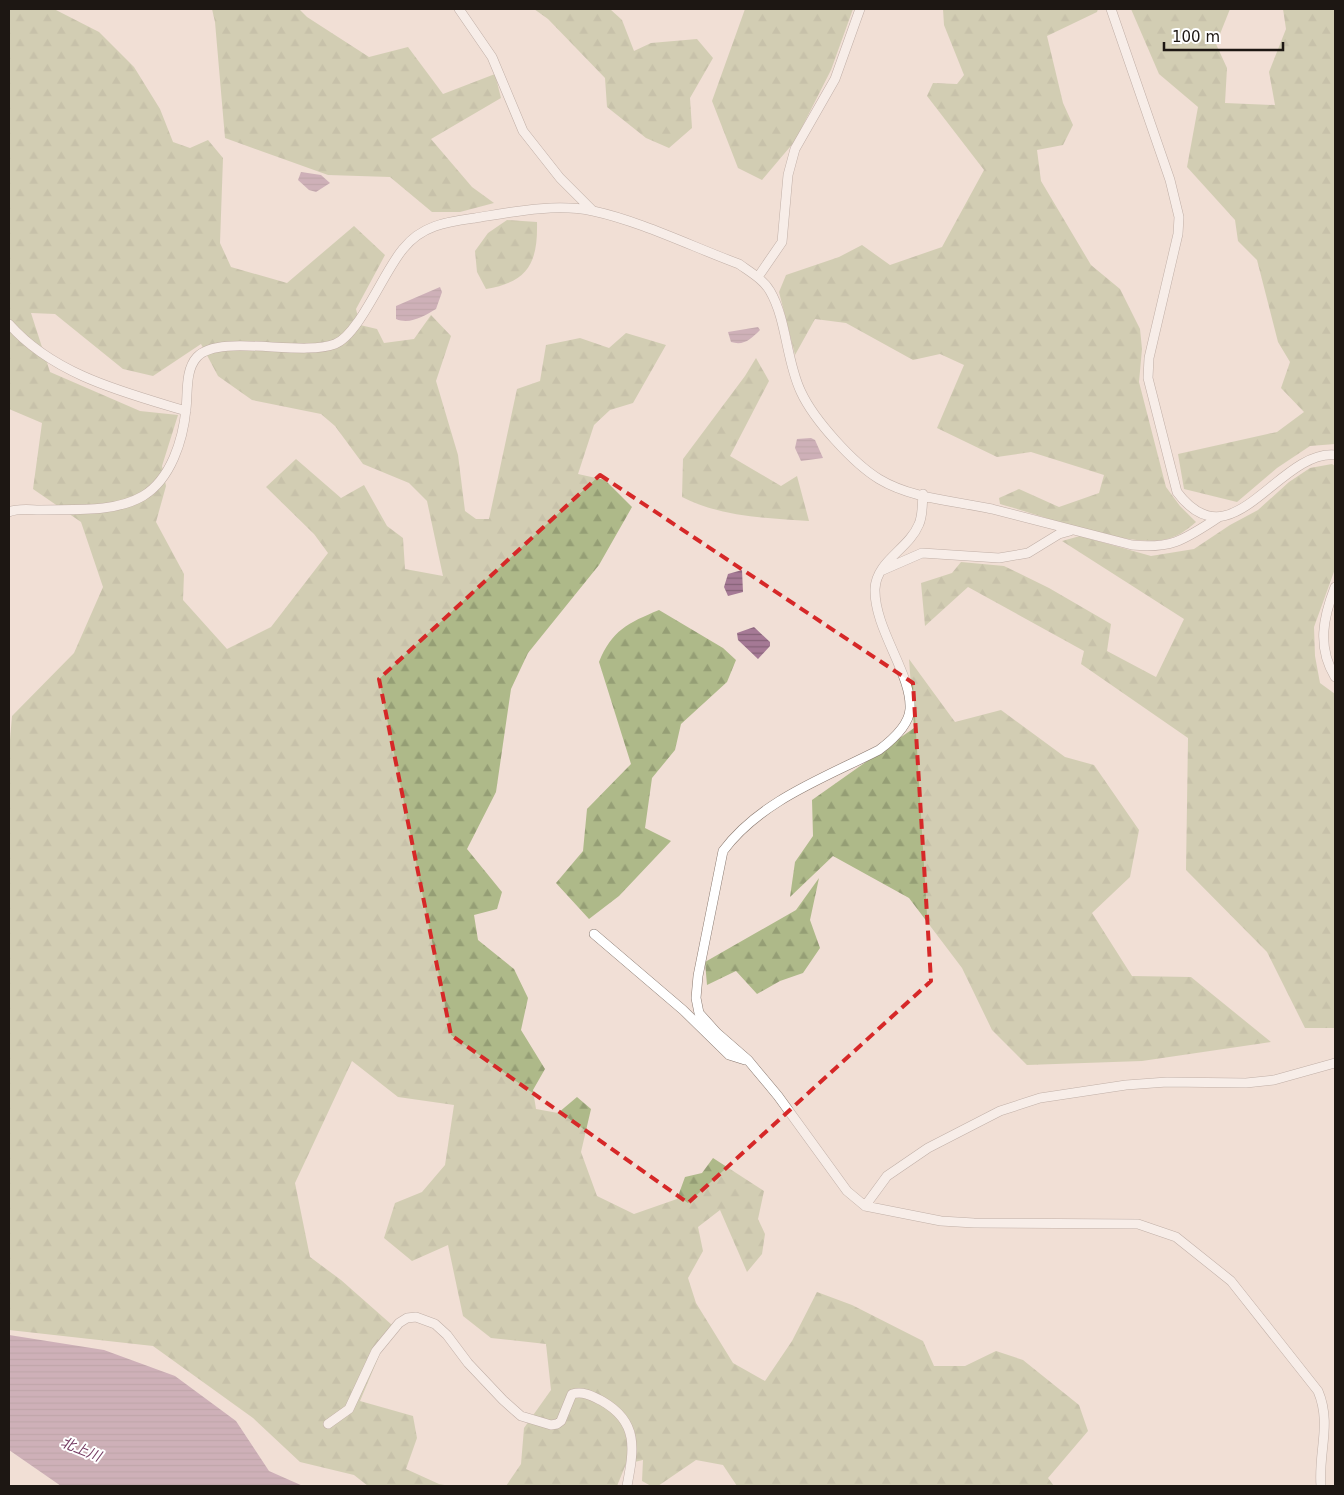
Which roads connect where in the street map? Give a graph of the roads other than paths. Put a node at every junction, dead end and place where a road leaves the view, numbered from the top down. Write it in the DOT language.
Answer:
graph roads {
  1 [pos="459,9"];
  2 [pos="860,9"];
  3 [pos="1111,9"];
  4 [pos="592,210"];
  5 [pos="758,277"];
  6 [pos="9,324"];
  7 [pos="186,411"];
  8 [pos="1335,455"];
  9 [pos="923,494"];
  10 [pos="9,512"];
  11 [pos="1218,517"];
  12 [pos="1072,530"];
  13 [pos="880,571"];
  14 [pos="1335,587"];
  15 [pos="1335,677"];
  16 [pos="594,934"];
  17 [pos="748,1060"];
  18 [pos="1335,1063"];
  19 [pos="865,1206"];
  20 [pos="328,1424"];
  21 [pos="627,1486"];
  22 [pos="1320,1486"];
  1 -- 4 [label="street"];
  2 -- 5 [label="street"];
  3 -- 11 [label="street"];
  4 -- 5 [label="street"];
  4 -- 7 [label="street"];
  5 -- 9 [label="street"];
  6 -- 7 [label="street"];
  7 -- 10 [label="street"];
  8 -- 11 [label="street"];
  9 -- 12 [label="street"];
  9 -- 13 [label="street"];
  11 -- 12 [label="street"];
  12 -- 13 [label="street"];
  13 -- 17 [label="street"];
  14 -- 15 [label="street"];
  16 -- 17 [label="street"];
  17 -- 19 [label="street"];
  18 -- 19 [label="street"];
  19 -- 22 [label="street"];
  20 -- 21 [label="street"];
}
